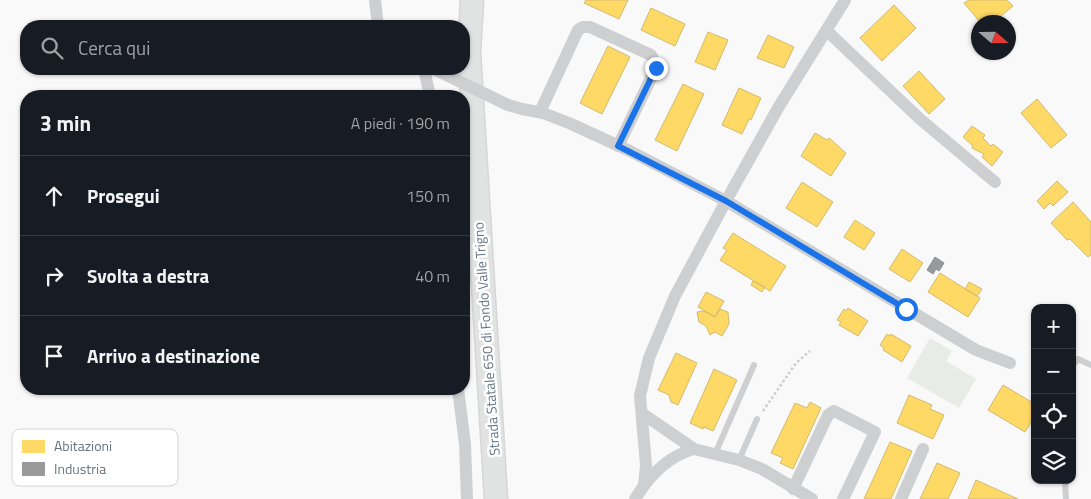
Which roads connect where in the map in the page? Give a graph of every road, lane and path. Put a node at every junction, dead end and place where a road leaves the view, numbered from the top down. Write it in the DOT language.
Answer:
graph roads {
  1 [pos="375,0"];
  2 [pos="472,0"];
  3 [pos="845,0"];
  4 [pos="377,20"];
  5 [pos="827,31"];
  6 [pos="470,35"];
  7 [pos="470,69"];
  8 [pos="431,75"];
  9 [pos="444,75"];
  10 [pos="430,90"];
  11 [pos="540,112"];
  12 [pos="618,146"];
  13 [pos="995,182"];
  14 [pos="726,201"];
  15 [pos="810,352"];
  16 [pos="1076,361"];
  17 [pos="1010,363"];
  18 [pos="754,365"];
  19 [pos="1091,365"];
  20 [pos="459,395"];
  21 [pos="642,414"];
  22 [pos="757,419"];
  23 [pos="694,449"];
  24 [pos="923,449"];
  25 [pos="715,454"];
  26 [pos="739,460"];
  27 [pos="1065,484"];
  28 [pos="644,485"];
  29 [pos="793,489"];
  30 [pos="467,499"];
  31 [pos="496,499"];
  32 [pos="635,499"];
  33 [pos="812,499"];
  34 [pos="843,499"];
  35 [pos="901,499"];
  36 [pos="1066,499"];
  1 -- 4 [label="street"];
  2 -- 6 [label="highway, Strada Statale 650 di Fondo Valle Trigno"];
  3 -- 5 [label="street"];
  5 -- 13 [label="street"];
  5 -- 14 [label="street"];
  7 -- 31 [label="highway, Strada Statale 650 di Fondo Valle Trigno"];
  8 -- 10 [label="street"];
  9 -- 11 [label="street, bridge"];
  11 -- 12 [label="street"];
  11 -- 12 [label="street"];
  12 -- 14 [label="street"];
  14 -- 17 [label="street"];
  14 -- 21 [label="street"];
  15 -- 22 [label="path"];
  16 -- 19 [label="lane"];
  18 -- 25 [label="lane"];
  20 -- 30 [label="street"];
  21 -- 23 [label="street"];
  21 -- 28 [label="street"];
  22 -- 26 [label="lane"];
  23 -- 25 [label="street"];
  23 -- 28 [label="street"];
  24 -- 35 [label="street"];
  25 -- 26 [label="street"];
  26 -- 29 [label="street"];
  27 -- 36 [label="lane"];
  28 -- 32 [label="street"];
  29 -- 33 [label="street"];
  29 -- 34 [label="street"];
}
